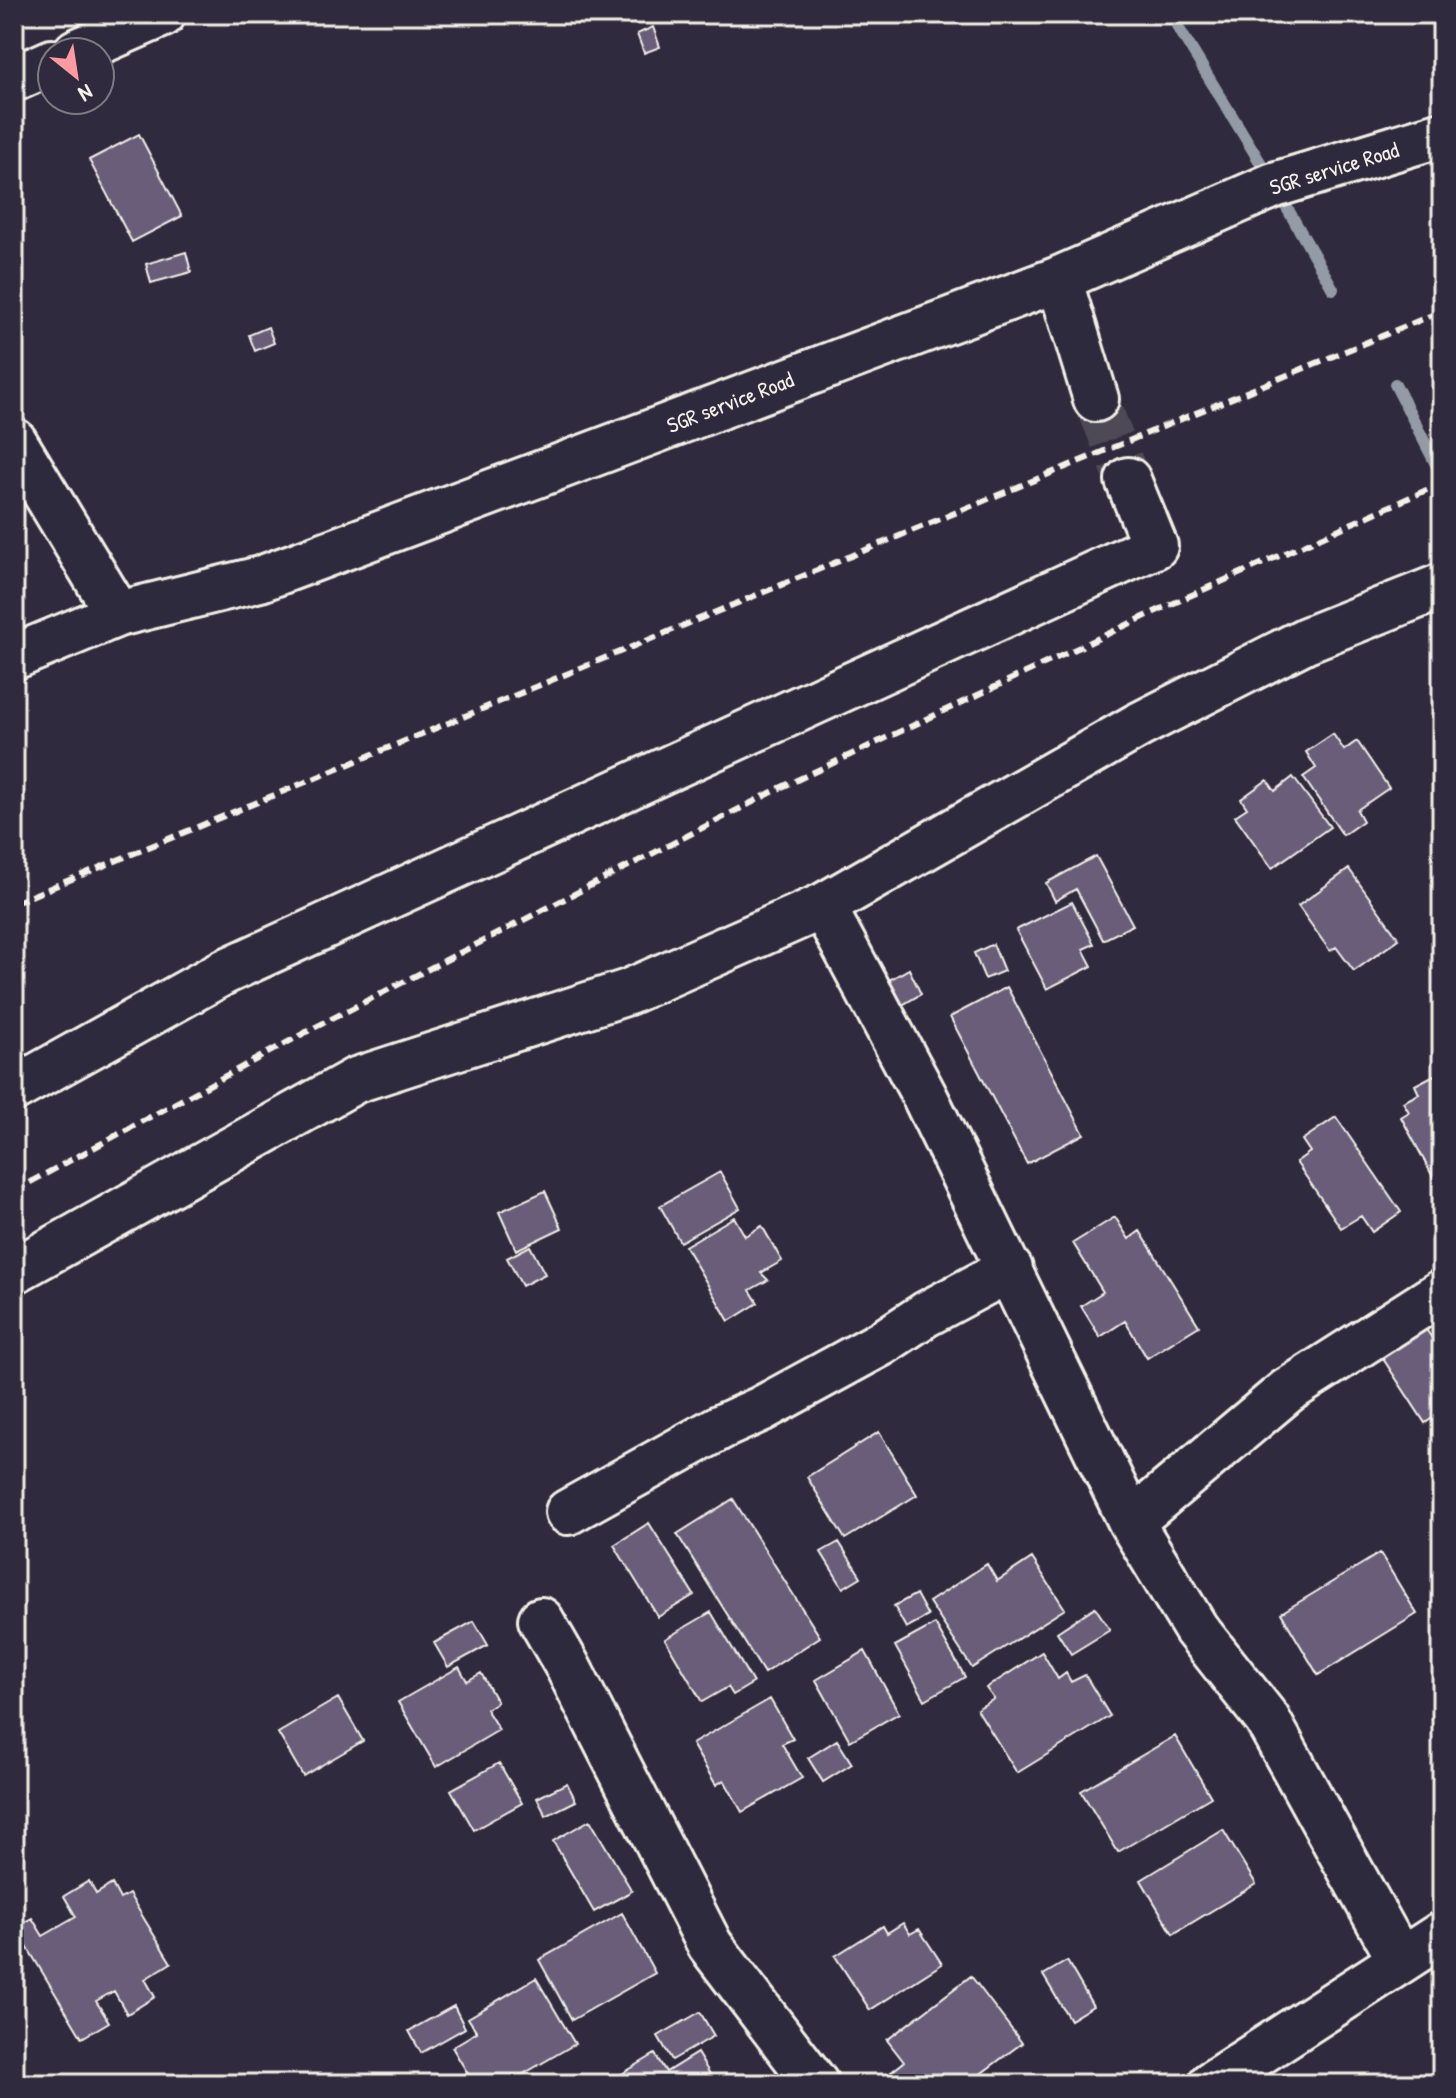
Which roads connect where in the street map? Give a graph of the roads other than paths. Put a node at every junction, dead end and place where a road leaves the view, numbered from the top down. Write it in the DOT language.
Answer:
graph roads {
  1 [pos="163,14"];
  2 [pos="113,36"];
  3 [pos="36,69"];
  4 [pos="14,79"];
  5 [pos="1442,134"];
  6 [pos="1059,279"];
  7 [pos="1096,399"];
  8 [pos="14,441"];
  9 [pos="1128,480"];
  10 [pos="1442,586"];
  11 [pos="118,614"];
  12 [pos="14,657"];
  13 [pos="823,906"];
  14 [pos="14,1089"];
  15 [pos="1010,1269"];
  16 [pos="14,1271"];
  17 [pos="1442,1292"];
  18 [pos="568,1512"];
  19 [pos="1131,1522"];
  20 [pos="541,1620"];
  21 [pos="1442,1934"];
  22 [pos="1400,1960"];
  23 [pos="816,2084"];
  24 [pos="1211,2084"];
  1 -- 2 [label="street"];
  3 -- 4 [label="street"];
  5 -- 6 [label="street, SGR service Road"];
  6 -- 7 [label="street"];
  6 -- 11 [label="street, SGR service Road"];
  8 -- 11 [label="street"];
  9 -- 14 [label="street"];
  10 -- 13 [label="street"];
  11 -- 12 [label="street, SGR service Road"];
  13 -- 15 [label="street"];
  13 -- 16 [label="street"];
  15 -- 18 [label="street"];
  15 -- 19 [label="street"];
  17 -- 19 [label="street"];
  19 -- 22 [label="street"];
  20 -- 23 [label="street"];
  21 -- 22 [label="street"];
  22 -- 24 [label="street"];
}
